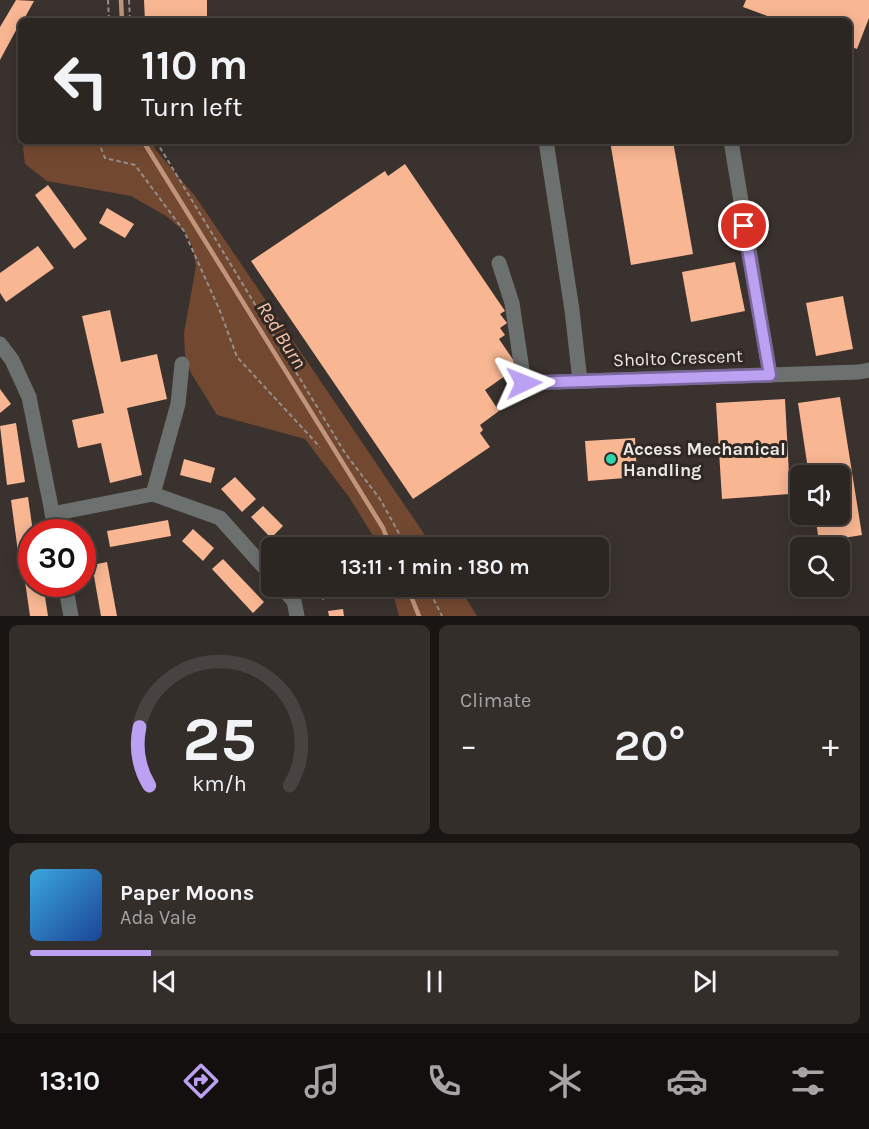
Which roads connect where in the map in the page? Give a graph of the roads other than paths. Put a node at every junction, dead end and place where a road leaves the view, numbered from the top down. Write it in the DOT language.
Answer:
graph roads {
  1 [pos="546,144"];
  2 [pos="732,144"];
  3 [pos="499,263"];
  4 [pos="0,344"];
  5 [pos="182,364"];
  6 [pos="869,370"];
  7 [pos="770,375"];
  8 [pos="580,381"];
  9 [pos="153,494"];
  10 [pos="52,514"];
  11 [pos="53,519"];
  12 [pos="261,564"];
  13 [pos="67,597"];
  14 [pos="290,597"];
  15 [pos="71,616"];
  16 [pos="297,616"];
  1 -- 8 [label="street"];
  2 -- 7 [label="street"];
  3 -- 8 [label="street, Sholto Crescent"];
  4 -- 10 [label="street"];
  5 -- 9 [label="street"];
  6 -- 7 [label="street, Sholto Crescent"];
  7 -- 8 [label="street, Sholto Crescent"];
  9 -- 10 [label="street"];
  9 -- 12 [label="street"];
  10 -- 11 [label="street"];
  13 -- 15 [label="street"];
  14 -- 16 [label="street"];
}
